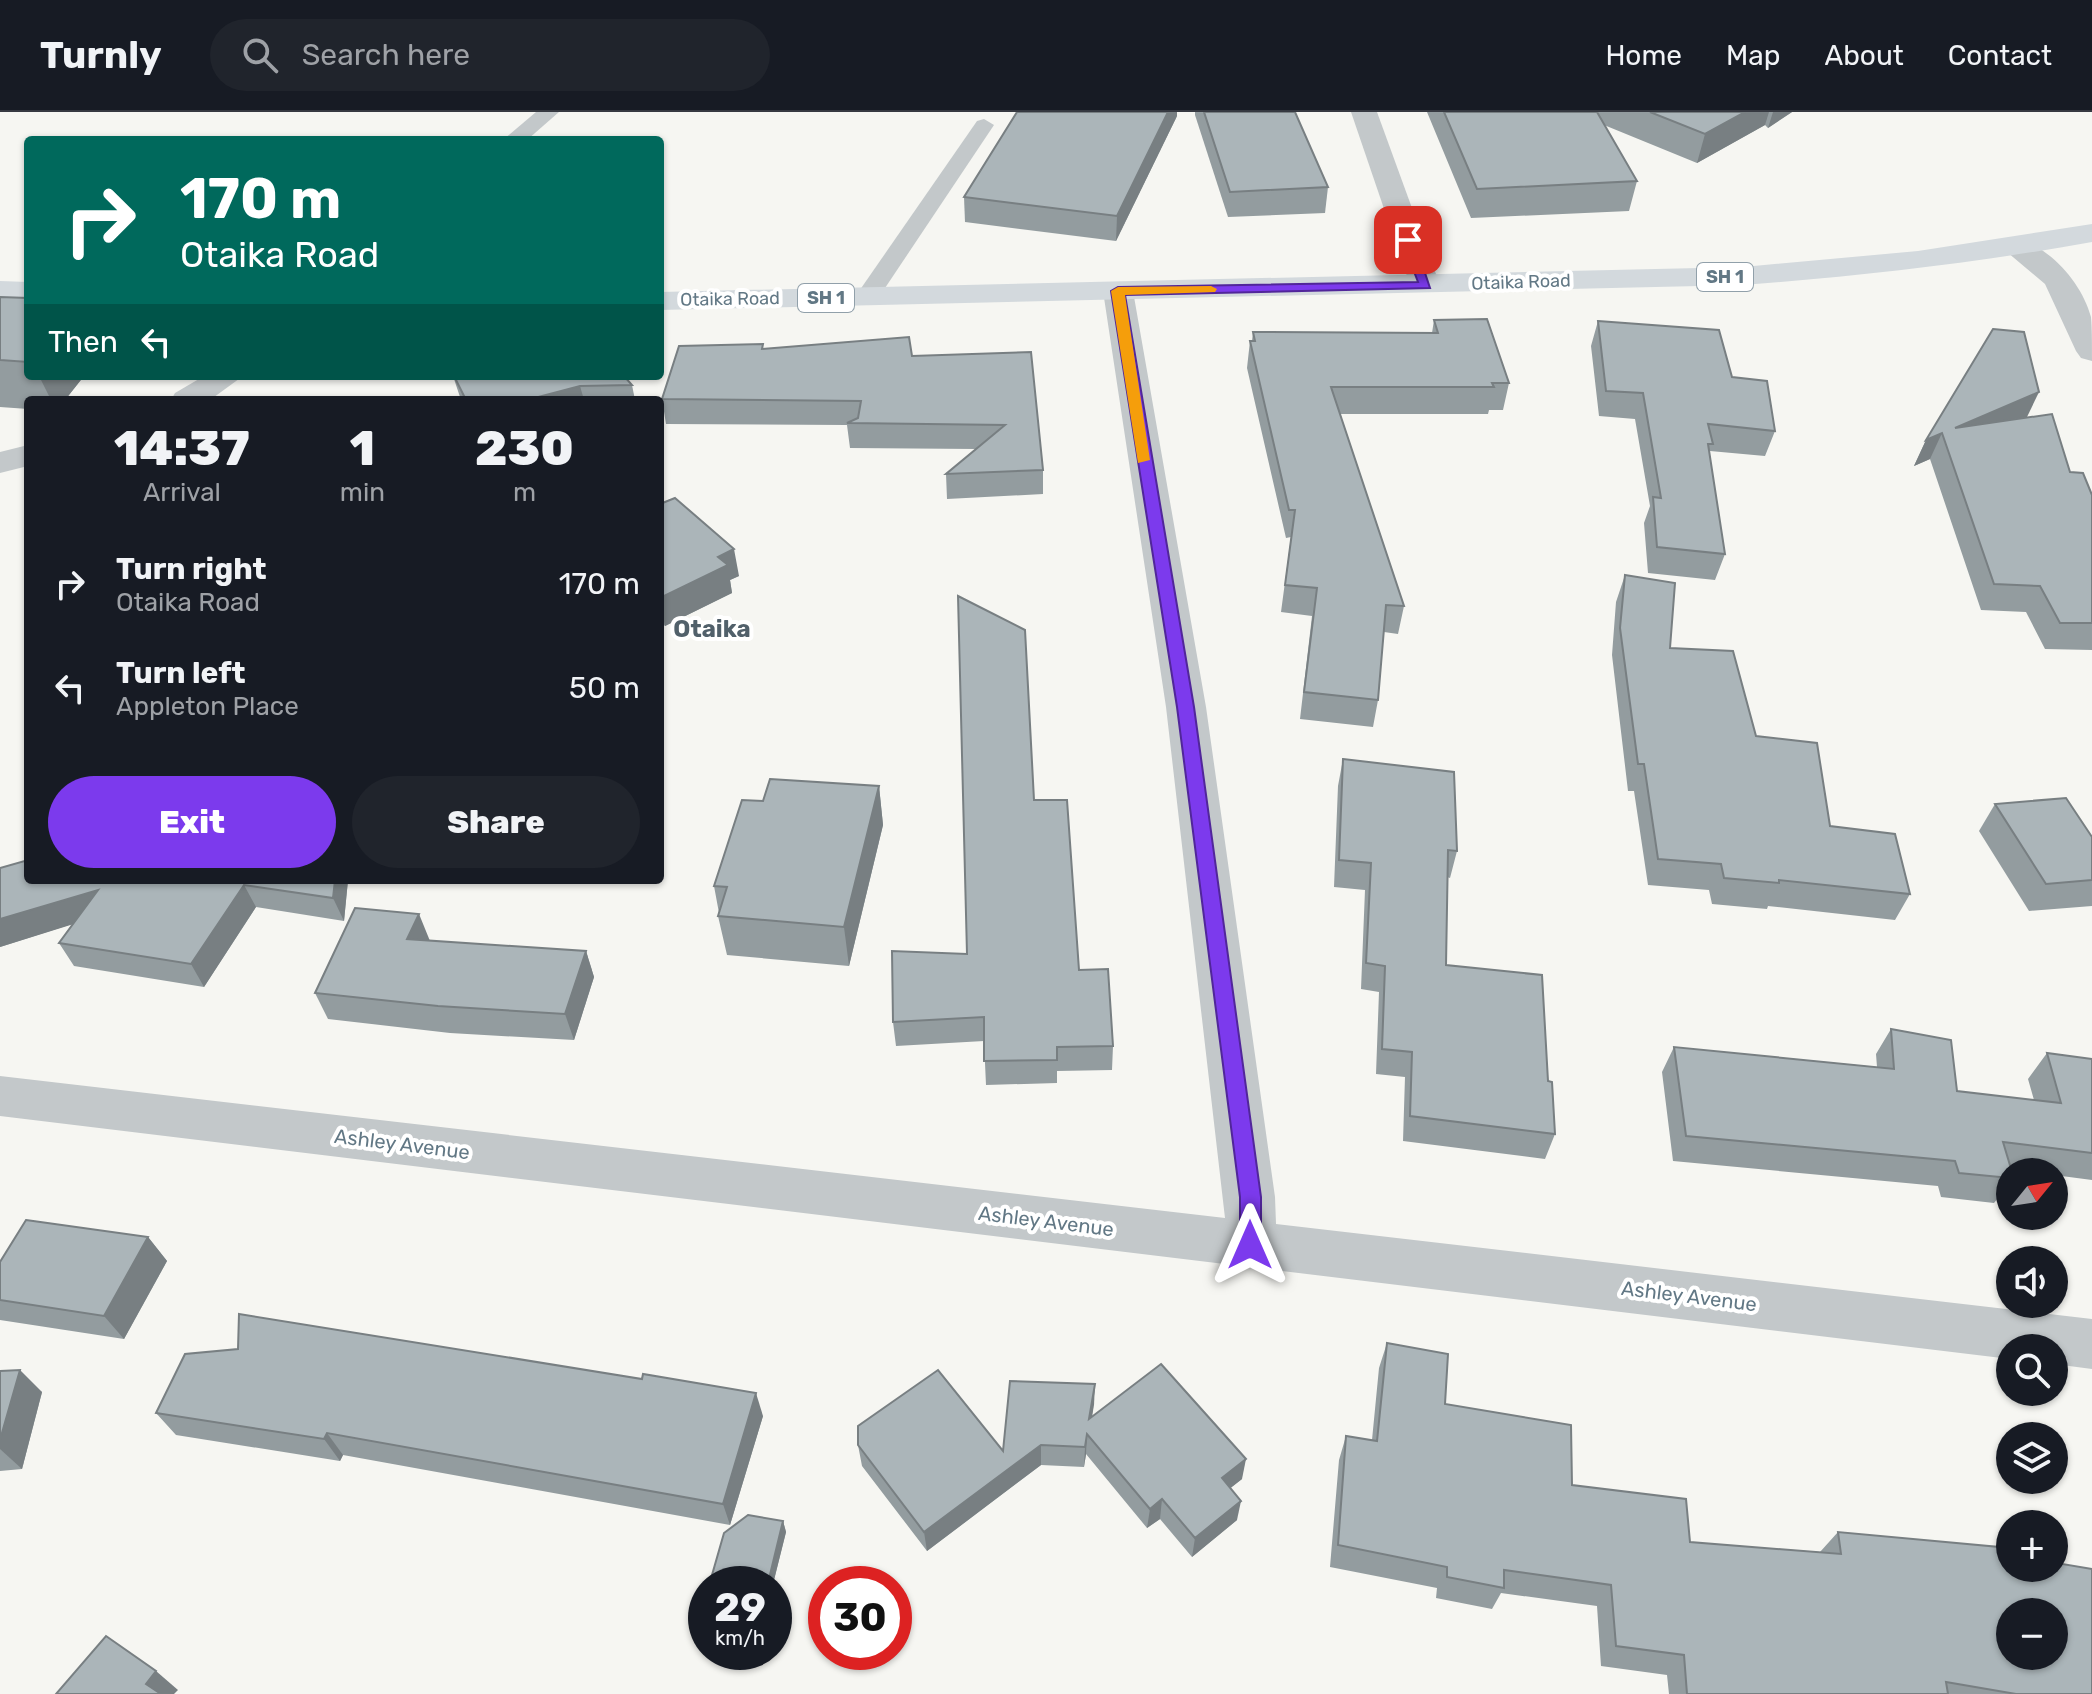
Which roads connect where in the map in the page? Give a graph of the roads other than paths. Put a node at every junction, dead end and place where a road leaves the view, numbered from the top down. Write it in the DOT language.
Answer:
graph roads {
  1 [pos="549,112"];
  2 [pos="1364,112"];
  3 [pos="984,125"];
  4 [pos="519,136"];
  5 [pos="2092,233"];
  6 [pos="2016,247"];
  7 [pos="1425,285"];
  8 [pos="0,290"];
  9 [pos="24,291"];
  10 [pos="1118,291"];
  11 [pos="867,297"];
  12 [pos="664,301"];
  13 [pos="2092,351"];
  14 [pos="219,380"];
  15 [pos="193,396"];
  16 [pos="24,456"];
  17 [pos="0,463"];
  18 [pos="0,1096"];
  19 [pos="1250,1245"];
  20 [pos="2092,1344"];
  1 -- 4 [label="lane"];
  2 -- 7 [label="street"];
  3 -- 11 [label="lane"];
  5 -- 6 [label="highway, Otaika Road / SH 1"];
  6 -- 7 [label="highway, Otaika Road / SH 1"];
  6 -- 13 [label="street"];
  7 -- 10 [label="highway, Otaika Road / SH 1"];
  8 -- 9 [label="highway"];
  10 -- 11 [label="highway, Otaika Road / SH 1"];
  10 -- 19 [label="street"];
  11 -- 12 [label="highway, Otaika Road / SH 1"];
  14 -- 15 [label="street"];
  16 -- 17 [label="street"];
  18 -- 19 [label="street, Ashley Avenue"];
  19 -- 20 [label="street, Ashley Avenue"];
}
